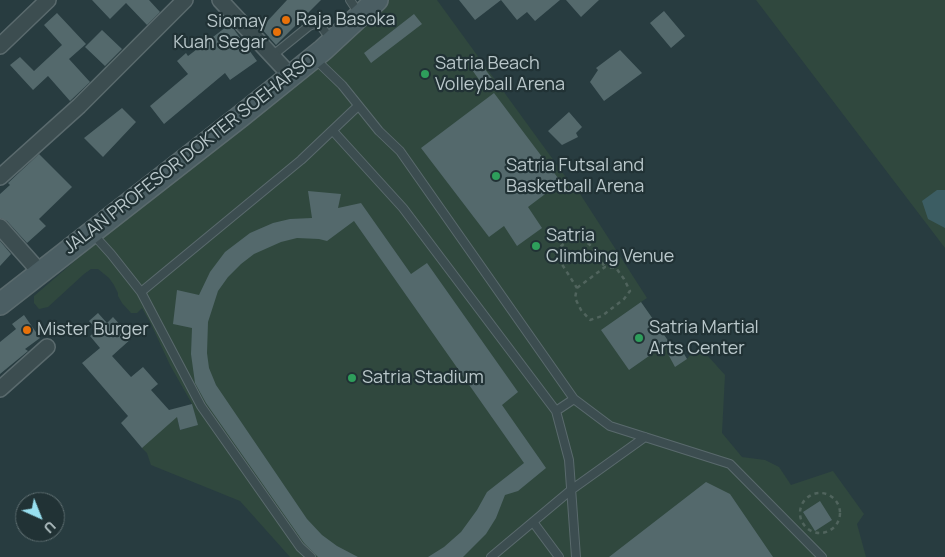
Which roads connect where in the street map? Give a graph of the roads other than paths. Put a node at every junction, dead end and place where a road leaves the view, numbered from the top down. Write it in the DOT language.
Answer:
graph roads {
  1 [pos="48,0"];
  2 [pos="185,0"];
  3 [pos="220,0"];
  4 [pos="377,0"];
  5 [pos="355,7"];
  6 [pos="332,42"];
  7 [pos="0,46"];
  8 [pos="272,56"];
  9 [pos="314,57"];
  10 [pos="290,76"];
  11 [pos="358,106"];
  12 [pos="333,131"];
  13 [pos="0,177"];
  14 [pos="0,227"];
  15 [pos="92,233"];
  16 [pos="40,272"];
  17 [pos="141,292"];
  18 [pos="0,304"];
  19 [pos="47,347"];
  20 [pos="0,389"];
  21 [pos="574,399"];
  22 [pos="556,411"];
  23 [pos="645,437"];
  24 [pos="571,490"];
  25 [pos="533,522"];
  26 [pos="814,548"];
  27 [pos="311,557"];
  28 [pos="491,557"];
  29 [pos="559,557"];
  30 [pos="576,557"];
  31 [pos="810,557"];
  32 [pos="822,557"];
  1 -- 7 [label="street"];
  2 -- 13 [label="street"];
  3 -- 8 [label="street"];
  4 -- 5 [label="street, JALAN PROFESOR DOKTER SOEHARSO"];
  5 -- 6 [label="street, JALAN PROFESOR DOKTER SOEHARSO"];
  6 -- 8 [label="lane"];
  6 -- 9 [label="street, JALAN PROFESOR DOKTER SOEHARSO"];
  8 -- 10 [label="street"];
  9 -- 10 [label="street, JALAN PROFESOR DOKTER SOEHARSO"];
  9 -- 11 [label="lane"];
  10 -- 15 [label="street, JALAN PROFESOR DOKTER SOEHARSO"];
  11 -- 12 [label="lane"];
  11 -- 21 [label="lane"];
  12 -- 17 [label="lane"];
  12 -- 22 [label="lane"];
  14 -- 16 [label="street"];
  15 -- 16 [label="street, JALAN PROFESOR DOKTER SOEHARSO"];
  15 -- 17 [label="lane"];
  16 -- 18 [label="street, JALAN PROFESOR DOKTER SOEHARSO"];
  17 -- 27 [label="lane"];
  19 -- 20 [label="street"];
  21 -- 22 [label="lane"];
  21 -- 23 [label="lane"];
  22 -- 24 [label="lane"];
  23 -- 24 [label="lane"];
  23 -- 26 [label="lane"];
  24 -- 25 [label="lane"];
  24 -- 30 [label="lane"];
  25 -- 28 [label="lane"];
  25 -- 29 [label="lane"];
  26 -- 31 [label="lane"];
  26 -- 32 [label="lane"];
}
